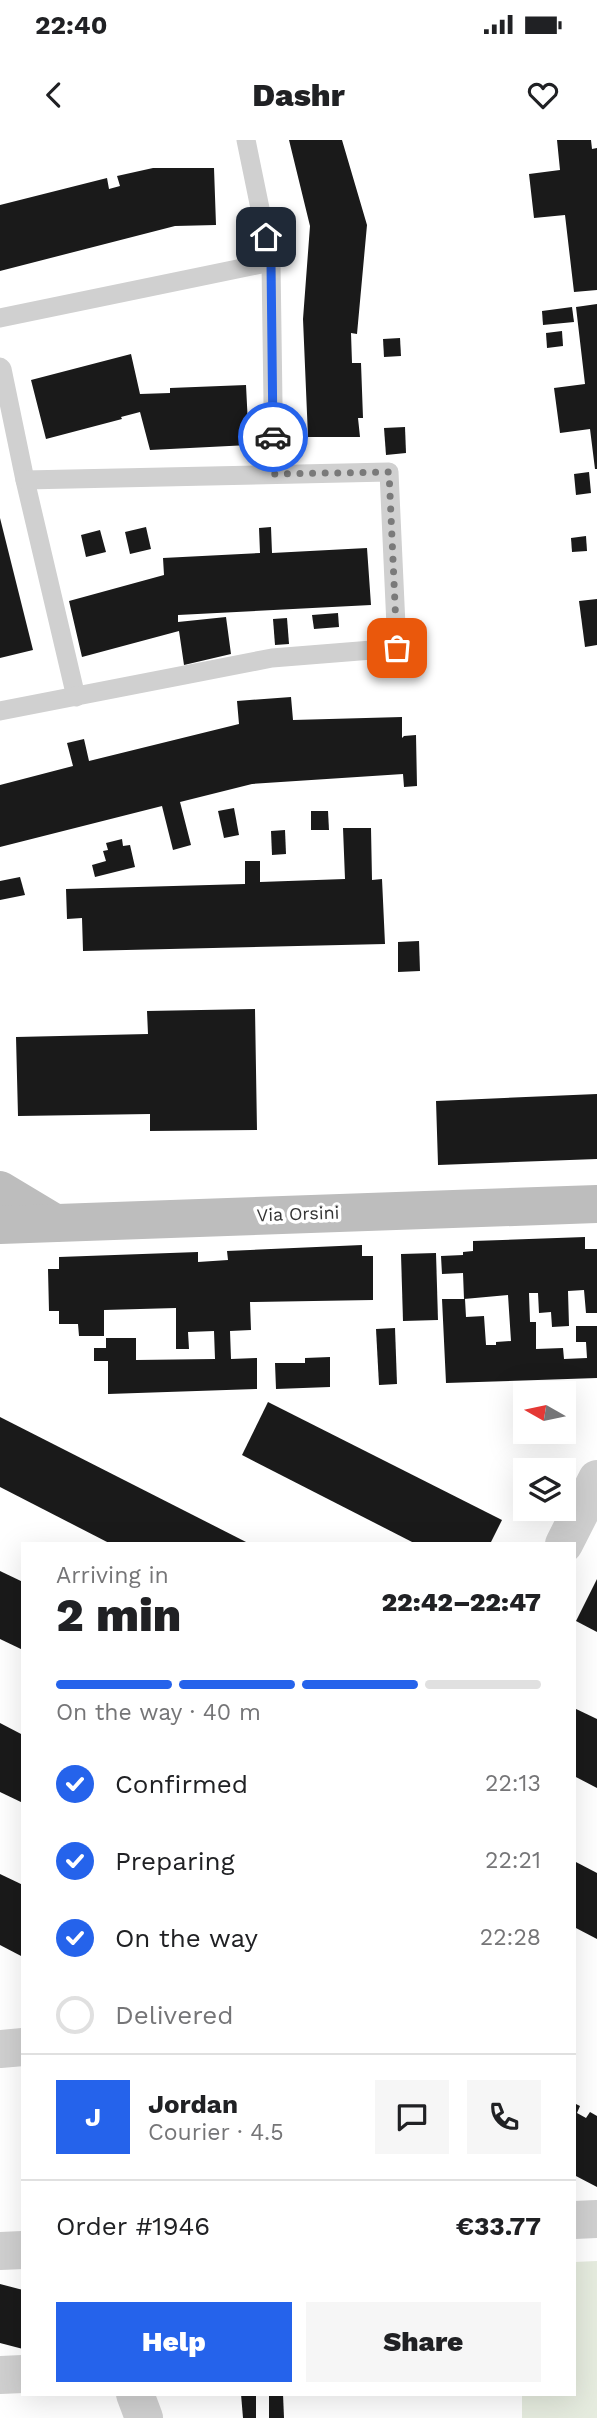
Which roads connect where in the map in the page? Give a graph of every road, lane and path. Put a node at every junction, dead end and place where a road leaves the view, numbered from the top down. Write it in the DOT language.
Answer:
graph roads {
  1 [pos="246,140"];
  2 [pos="271,262"];
  3 [pos="0,318"];
  4 [pos="0,367"];
  5 [pos="274,474"];
  6 [pos="25,480"];
  7 [pos="76,697"];
  8 [pos="0,711"];
  9 [pos="0,1190"];
  10 [pos="597,1204"];
  11 [pos="55,1223"];
  12 [pos="0,1225"];
  13 [pos="597,1479"];
  14 [pos="565,1542"];
  15 [pos="21,2047"];
  16 [pos="0,2049"];
  17 [pos="597,2219"];
  18 [pos="576,2220"];
  19 [pos="21,2250"];
  20 [pos="0,2251"];
  21 [pos="21,2374"];
  22 [pos="0,2375"];
  23 [pos="136,2396"];
  24 [pos="144,2418"];
  1 -- 2 [label="lane"];
  2 -- 3 [label="lane"];
  2 -- 5 [label="lane"];
  4 -- 6 [label="lane"];
  5 -- 6 [label="lane"];
  5 -- 7 [label="lane"];
  6 -- 7 [label="lane"];
  7 -- 8 [label="lane"];
  9 -- 11 [label="main road"];
  10 -- 11 [label="main road, Via Orsini"];
  11 -- 12 [label="main road, Via Orsini"];
  13 -- 14 [label="street"];
  15 -- 16 [label="street"];
  17 -- 18 [label="street"];
  19 -- 20 [label="street"];
  21 -- 22 [label="street"];
  23 -- 24 [label="street"];
}
